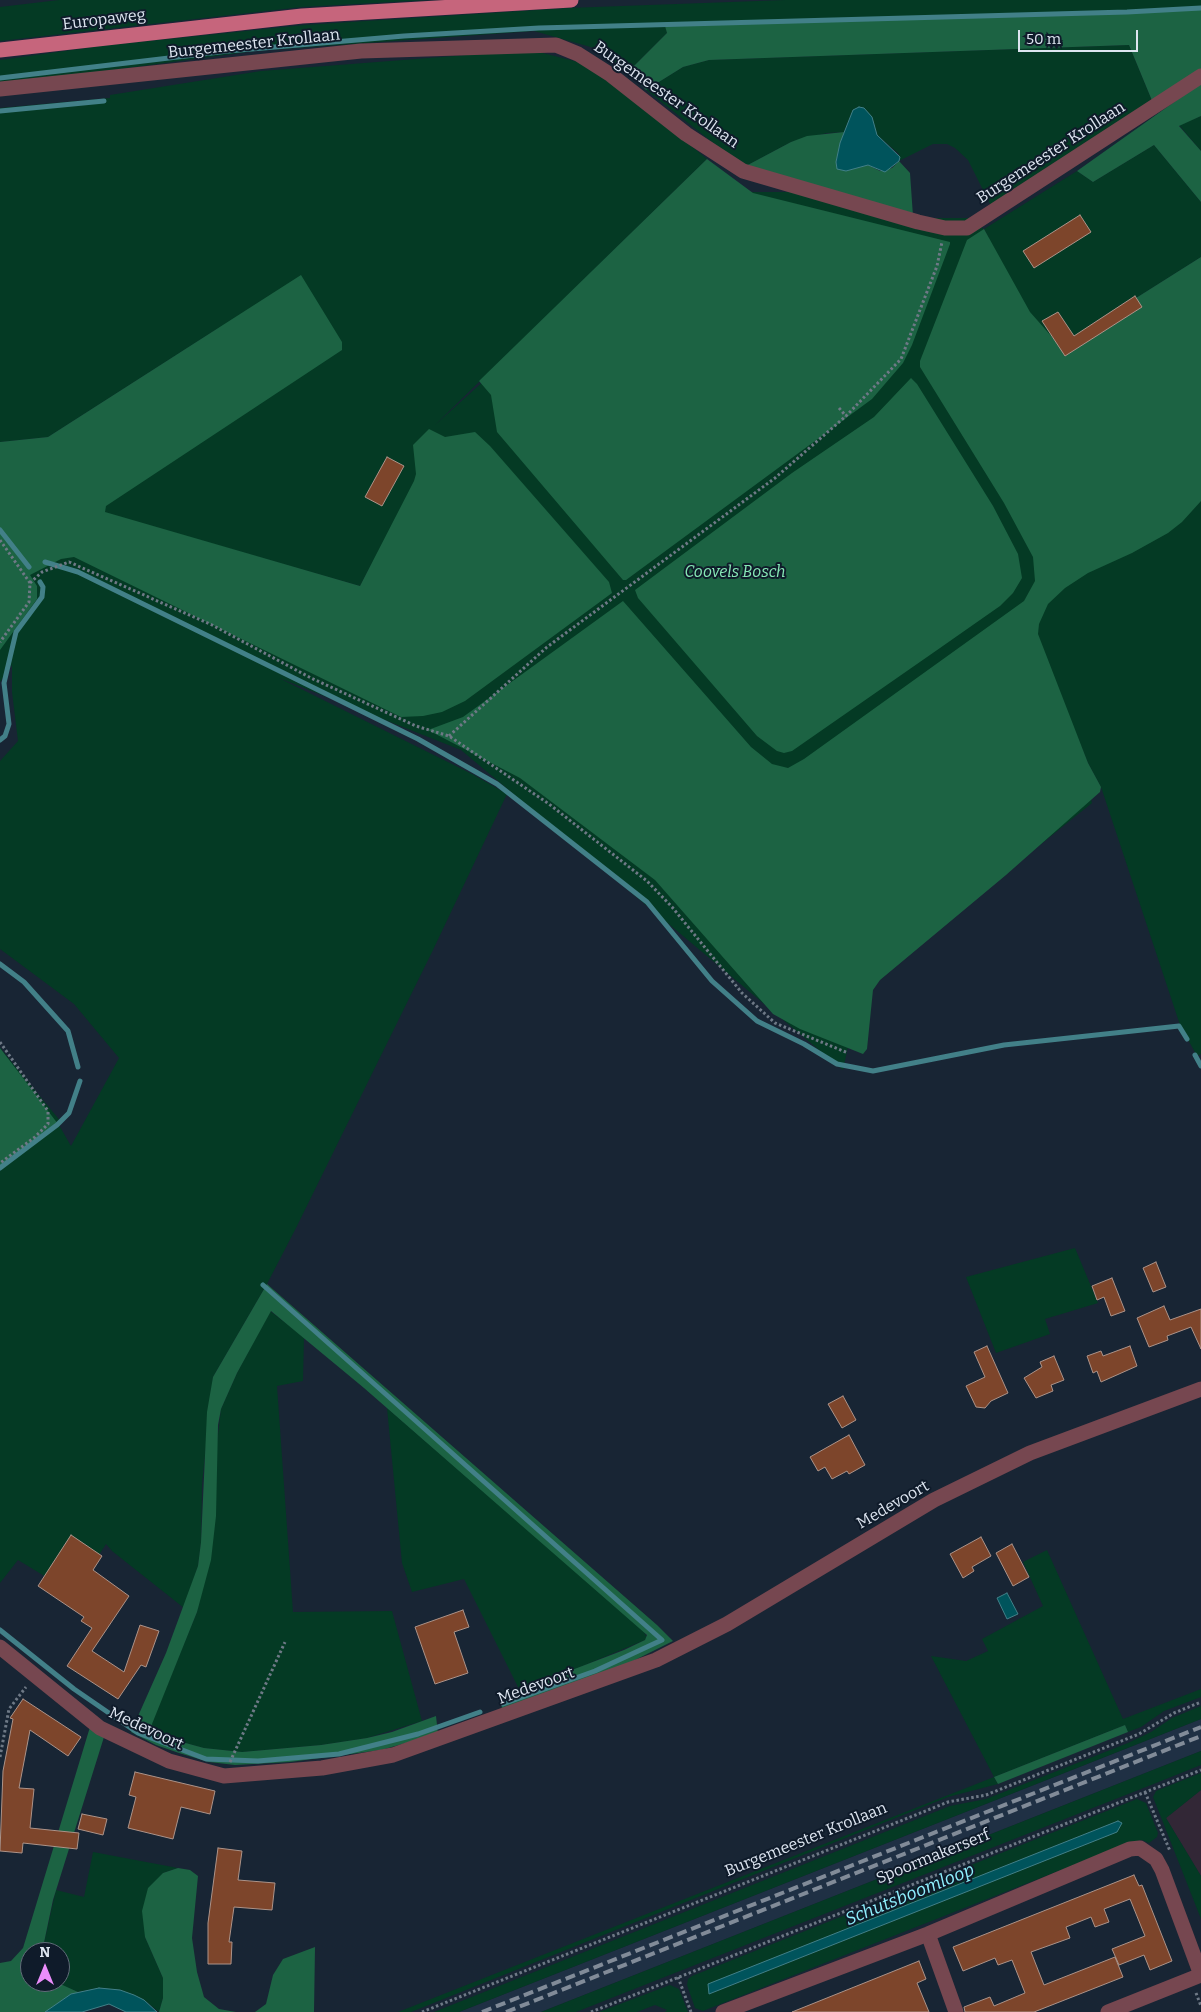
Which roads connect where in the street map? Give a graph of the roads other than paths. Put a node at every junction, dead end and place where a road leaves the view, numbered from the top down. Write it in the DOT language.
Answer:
graph roads {
  1 [pos="571,0"];
  2 [pos="0,50"];
  3 [pos="1201,76"];
  4 [pos="0,89"];
  5 [pos="1201,1389"];
  6 [pos="0,1647"];
  7 [pos="928,1934"];
  8 [pos="1196,1977"];
  9 [pos="723,2012"];
  10 [pos="956,2012"];
  11 [pos="1108,2012"];
  1 -- 2 [label="main road, Europaweg"];
  3 -- 4 [label="street, Burgemeester Krollaan"];
  5 -- 6 [label="street, Medevoort"];
  7 -- 8 [label="street"];
  7 -- 9 [label="street"];
  7 -- 10 [label="street"];
  8 -- 11 [label="street"];
}
